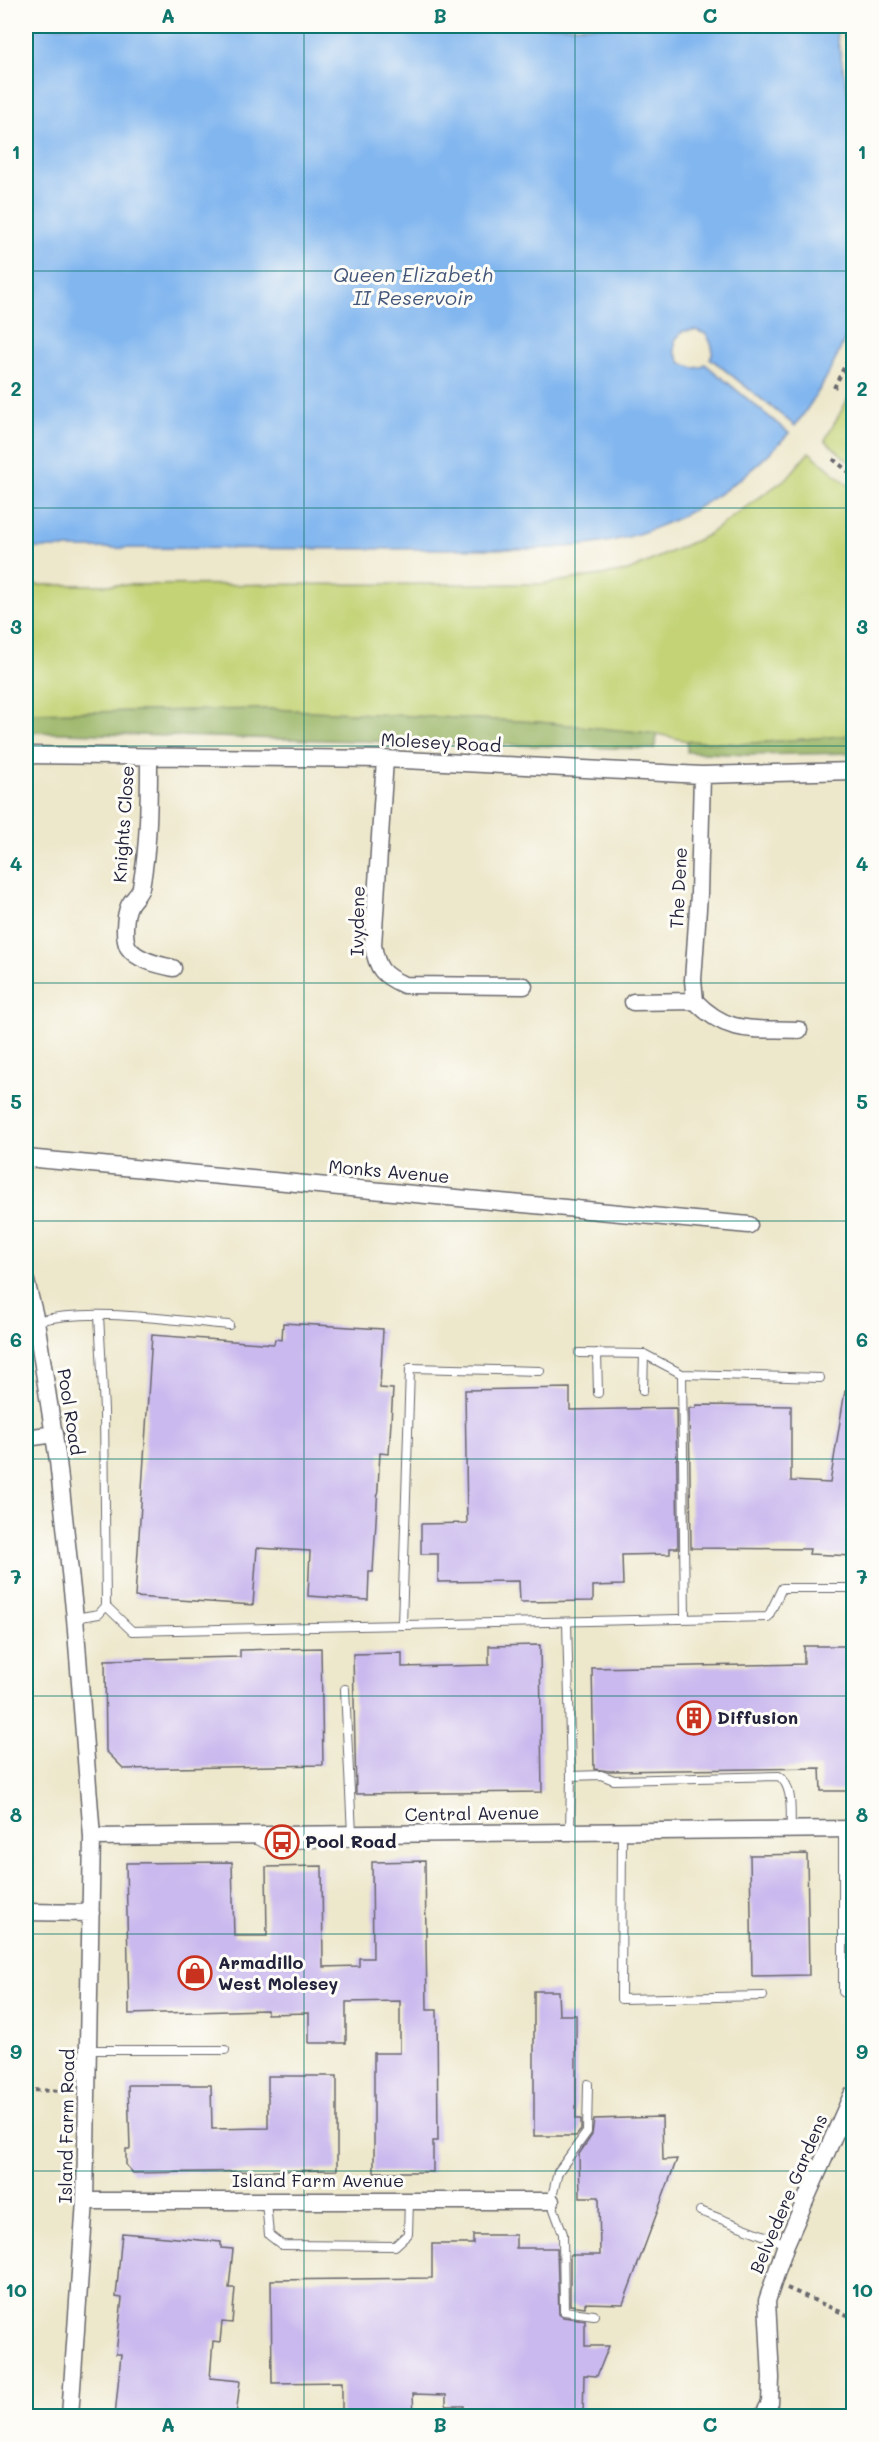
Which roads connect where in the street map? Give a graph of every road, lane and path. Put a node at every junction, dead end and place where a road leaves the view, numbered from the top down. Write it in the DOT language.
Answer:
graph roads {
  1 [pos="843,26"];
  2 [pos="854,77"];
  3 [pos="854,346"];
  4 [pos="834,388"];
  5 [pos="833,459"];
  6 [pos="854,476"];
  7 [pos="26,755"];
  8 [pos="149,758"];
  9 [pos="385,759"];
  10 [pos="854,771"];
  11 [pos="702,775"];
  12 [pos="173,968"];
  13 [pos="524,986"];
  14 [pos="695,1001"];
  15 [pos="633,1002"];
  16 [pos="799,1030"];
  17 [pos="26,1158"];
  18 [pos="749,1225"];
  19 [pos="26,1281"];
  20 [pos="99,1315"];
  21 [pos="36,1321"];
  22 [pos="229,1325"];
  23 [pos="579,1353"];
  24 [pos="597,1353"];
  25 [pos="644,1354"];
  26 [pos="540,1371"];
  27 [pos="682,1374"];
  28 [pos="820,1378"];
  29 [pos="643,1391"];
  30 [pos="598,1393"];
  31 [pos="55,1434"];
  32 [pos="26,1438"];
  33 [pos="854,1588"];
  34 [pos="106,1606"];
  35 [pos="75,1618"];
  36 [pos="685,1619"];
  37 [pos="567,1622"];
  38 [pos="402,1625"];
  39 [pos="345,1689"];
  40 [pos="571,1776"];
  41 [pos="848,1829"];
  42 [pos="791,1831"];
  43 [pos="622,1832"];
  44 [pos="570,1833"];
  45 [pos="260,1834"];
  46 [pos="352,1834"];
  47 [pos="372,1834"];
  48 [pos="92,1837"];
  49 [pos="26,1912"];
  50 [pos="92,1913"];
  51 [pos="763,1996"];
  52 [pos="854,1999"];
  53 [pos="87,2050"];
  54 [pos="225,2050"];
  55 [pos="588,2084"];
  56 [pos="26,2090"];
  57 [pos="87,2092"];
  58 [pos="853,2095"];
  59 [pos="85,2201"];
  60 [pos="266,2201"];
  61 [pos="409,2201"];
  62 [pos="551,2201"];
  63 [pos="700,2211"];
  64 [pos="786,2244"];
  65 [pos="773,2281"];
  66 [pos="594,2315"];
  67 [pos="854,2318"];
  68 [pos="70,2416"];
  69 [pos="763,2416"];
  1 -- 2 [label="path"];
  3 -- 4 [label="path"];
  5 -- 6 [label="path"];
  7 -- 8 [label="street, Molesey Road"];
  8 -- 9 [label="street, Molesey Road"];
  8 -- 12 [label="street, Knights Close"];
  9 -- 11 [label="street, Molesey Road"];
  9 -- 13 [label="street, Ivydene"];
  10 -- 11 [label="street, Molesey Road"];
  11 -- 14 [label="street, The Dene"];
  14 -- 15 [label="street"];
  14 -- 16 [label="street"];
  17 -- 18 [label="street, Monks Avenue"];
  19 -- 21 [label="street, Pool Road"];
  20 -- 21 [label="lane"];
  20 -- 22 [label="lane"];
  20 -- 34 [label="lane"];
  21 -- 31 [label="street, Pool Road"];
  23 -- 24 [label="lane"];
  24 -- 25 [label="lane"];
  24 -- 30 [label="lane"];
  25 -- 27 [label="lane"];
  25 -- 29 [label="lane"];
  26 -- 38 [label="lane"];
  27 -- 28 [label="lane"];
  27 -- 36 [label="lane"];
  31 -- 32 [label="street"];
  31 -- 35 [label="street, Pool Road"];
  33 -- 36 [label="lane"];
  34 -- 35 [label="lane"];
  34 -- 38 [label="lane"];
  35 -- 48 [label="street, Pool Road"];
  36 -- 37 [label="lane"];
  37 -- 38 [label="lane"];
  37 -- 40 [label="lane"];
  39 -- 46 [label="lane"];
  40 -- 42 [label="lane"];
  40 -- 44 [label="lane"];
  41 -- 42 [label="street, Central Avenue"];
  41 -- 52 [label="lane"];
  42 -- 43 [label="street, Central Avenue"];
  43 -- 44 [label="street, Central Avenue"];
  43 -- 51 [label="lane"];
  44 -- 47 [label="street, Central Avenue"];
  45 -- 46 [label="street, Central Avenue"];
  45 -- 47 [label="lane"];
  45 -- 48 [label="street, Central Avenue"];
  46 -- 47 [label="street, Central Avenue"];
  48 -- 50 [label="street, Island Farm Road"];
  49 -- 50 [label="street"];
  50 -- 53 [label="street, Island Farm Road"];
  53 -- 54 [label="lane"];
  53 -- 57 [label="street, Island Farm Road"];
  55 -- 62 [label="lane"];
  56 -- 57 [label="path"];
  57 -- 59 [label="street, Island Farm Road"];
  58 -- 64 [label="street, Belvedere Gardens"];
  59 -- 60 [label="street, Island Farm Avenue"];
  59 -- 68 [label="street, Island Farm Road"];
  60 -- 61 [label="street, Island Farm Avenue"];
  60 -- 61 [label="lane"];
  61 -- 62 [label="street, Island Farm Avenue"];
  62 -- 66 [label="lane"];
  63 -- 64 [label="lane"];
  64 -- 65 [label="street, Belvedere Gardens"];
  65 -- 67 [label="path"];
  65 -- 69 [label="street, Belvedere Gardens"];
}
